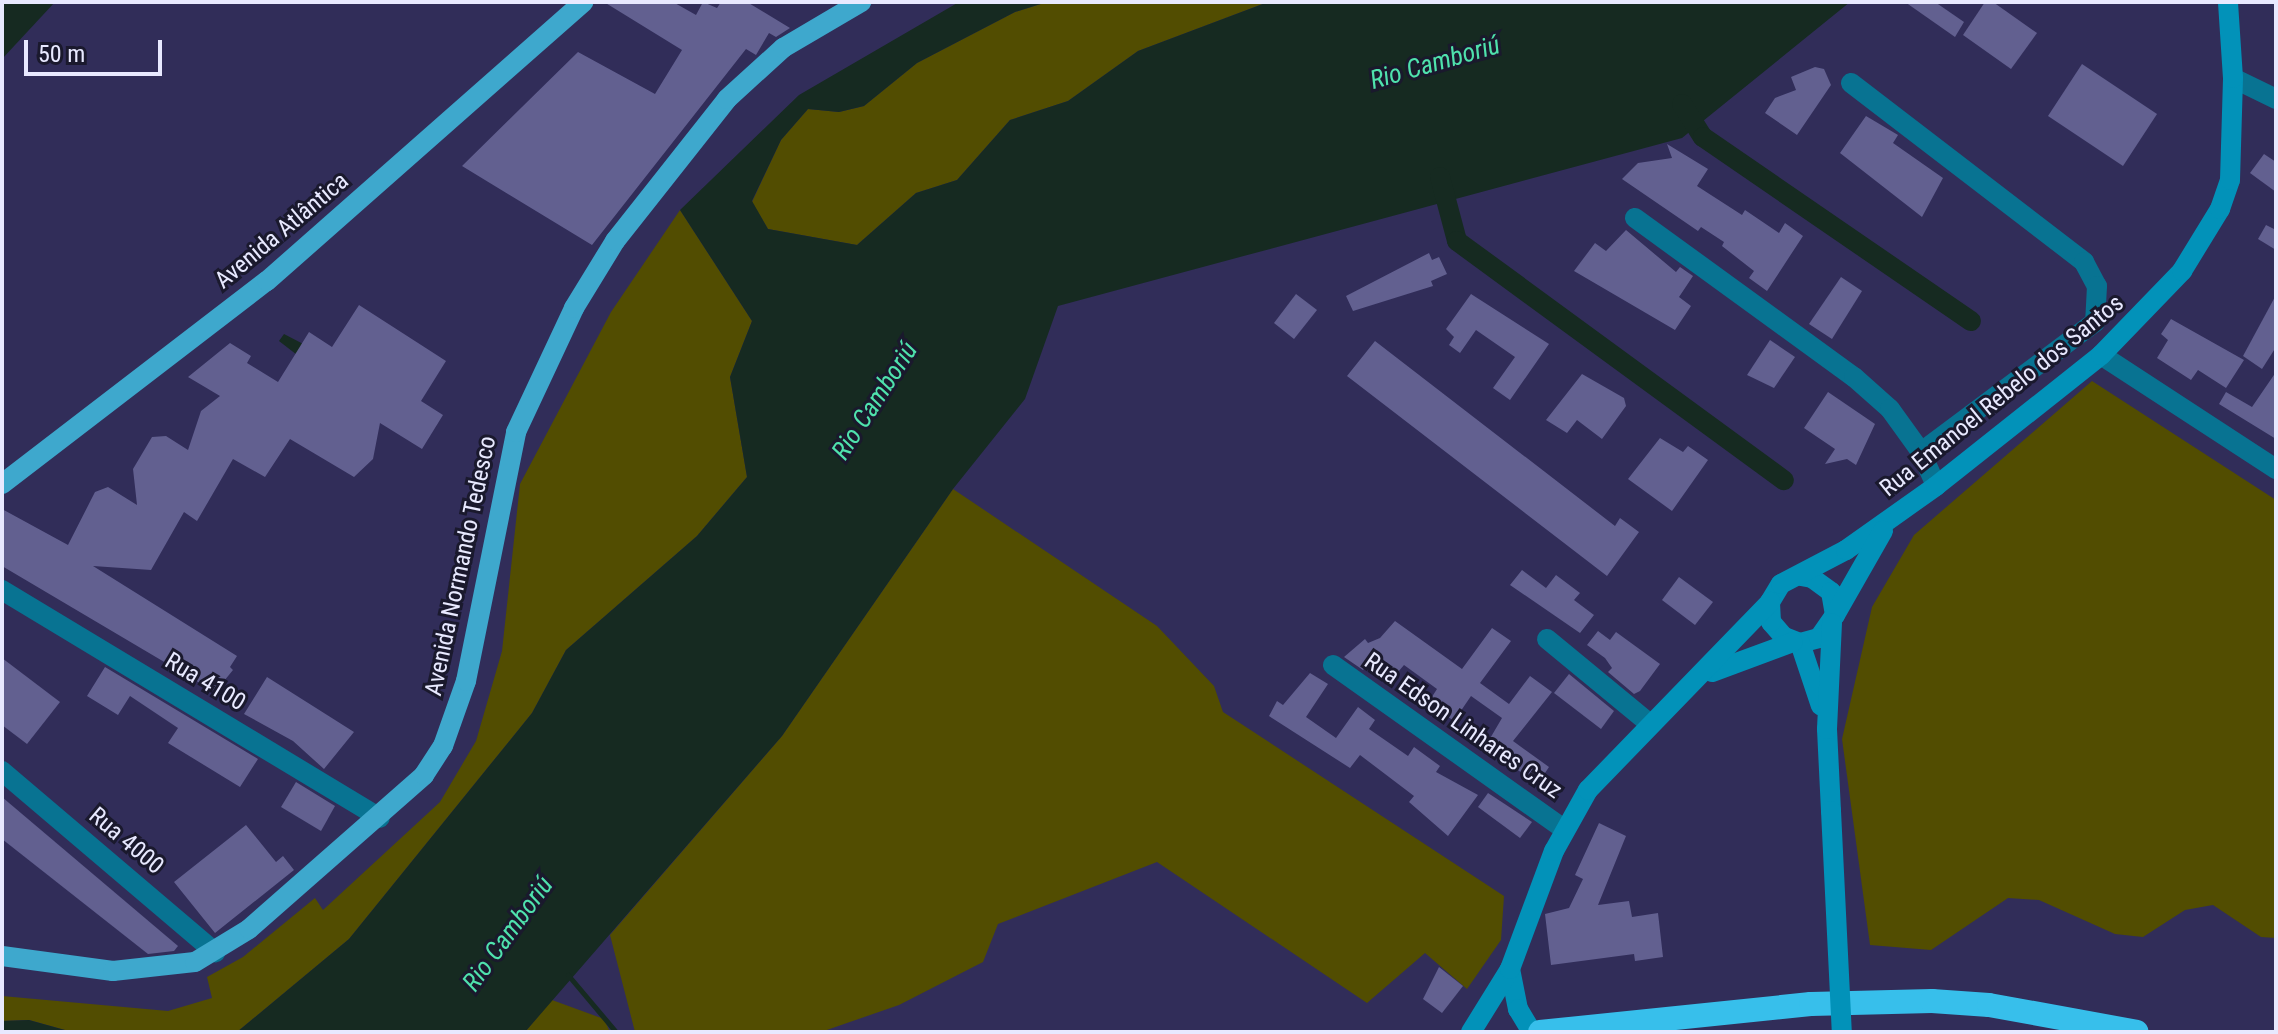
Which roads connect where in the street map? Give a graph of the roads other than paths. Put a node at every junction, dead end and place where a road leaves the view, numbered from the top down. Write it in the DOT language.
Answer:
graph roads {
  1 [pos="583,2"];
  2 [pos="861,2"];
  3 [pos="2228,2"];
  4 [pos="2233,78"];
  5 [pos="1851,83"];
  6 [pos="2276,99"];
  7 [pos="1635,218"];
  8 [pos="2101,355"];
  9 [pos="1921,452"];
  10 [pos="2276,469"];
  11 [pos="2,484"];
  12 [pos="1936,486"];
  13 [pos="1890,521"];
  14 [pos="1801,576"];
  15 [pos="2,590"];
  16 [pos="1770,602"];
  17 [pos="1834,619"];
  18 [pos="1547,639"];
  19 [pos="1796,642"];
  20 [pos="1333,665"];
  21 [pos="1697,679"];
  22 [pos="1649,723"];
  23 [pos="1827,729"];
  24 [pos="2,771"];
  25 [pos="380,818"];
  26 [pos="1564,829"];
  27 [pos="215,952"];
  28 [pos="2,956"];
  29 [pos="1510,969"];
  30 [pos="1471,1032"];
  31 [pos="1532,1032"];
  32 [pos="1540,1032"];
  33 [pos="1842,1032"];
  34 [pos="2137,1032"];
  1 -- 11 [label="main road, Avenida Atlântica"];
  2 -- 25 [label="main road, Avenida Normando Tedesco"];
  3 -- 4 [label="main road, Rua Emanoel Rebelo dos Santos"];
  4 -- 6 [label="street"];
  4 -- 8 [label="main road, Rua Emanoel Rebelo dos Santos"];
  5 -- 9 [label="street"];
  7 -- 9 [label="street"];
  8 -- 10 [label="street"];
  8 -- 12 [label="main road, Rua Emanoel Rebelo dos Santos"];
  9 -- 12 [label="street"];
  12 -- 13 [label="main road, Rua Emanoel Rebelo dos Santos"];
  13 -- 14 [label="main road, Rua Emanoel Rebelo dos Santos"];
  13 -- 17 [label="main road, Rua Emanoel Rebelo dos Santos"];
  14 -- 16 [label="main road"];
  14 -- 17 [label="main road"];
  15 -- 25 [label="street, Rua 4100"];
  16 -- 19 [label="main road"];
  16 -- 21 [label="main road"];
  17 -- 19 [label="main road"];
  17 -- 23 [label="main road"];
  18 -- 22 [label="street"];
  19 -- 21 [label="main road"];
  19 -- 23 [label="main road"];
  20 -- 26 [label="street, Rua Edson Linhares Cruz"];
  21 -- 22 [label="main road"];
  22 -- 26 [label="main road"];
  23 -- 33 [label="main road, bridge"];
  24 -- 27 [label="street, Rua 4000"];
  25 -- 27 [label="main road, Avenida Normando Tedesco"];
  26 -- 29 [label="main road"];
  27 -- 28 [label="main road, Avenida Normando Tedesco"];
  29 -- 30 [label="main road"];
  29 -- 31 [label="main road"];
  32 -- 34 [label="highway"];
}
